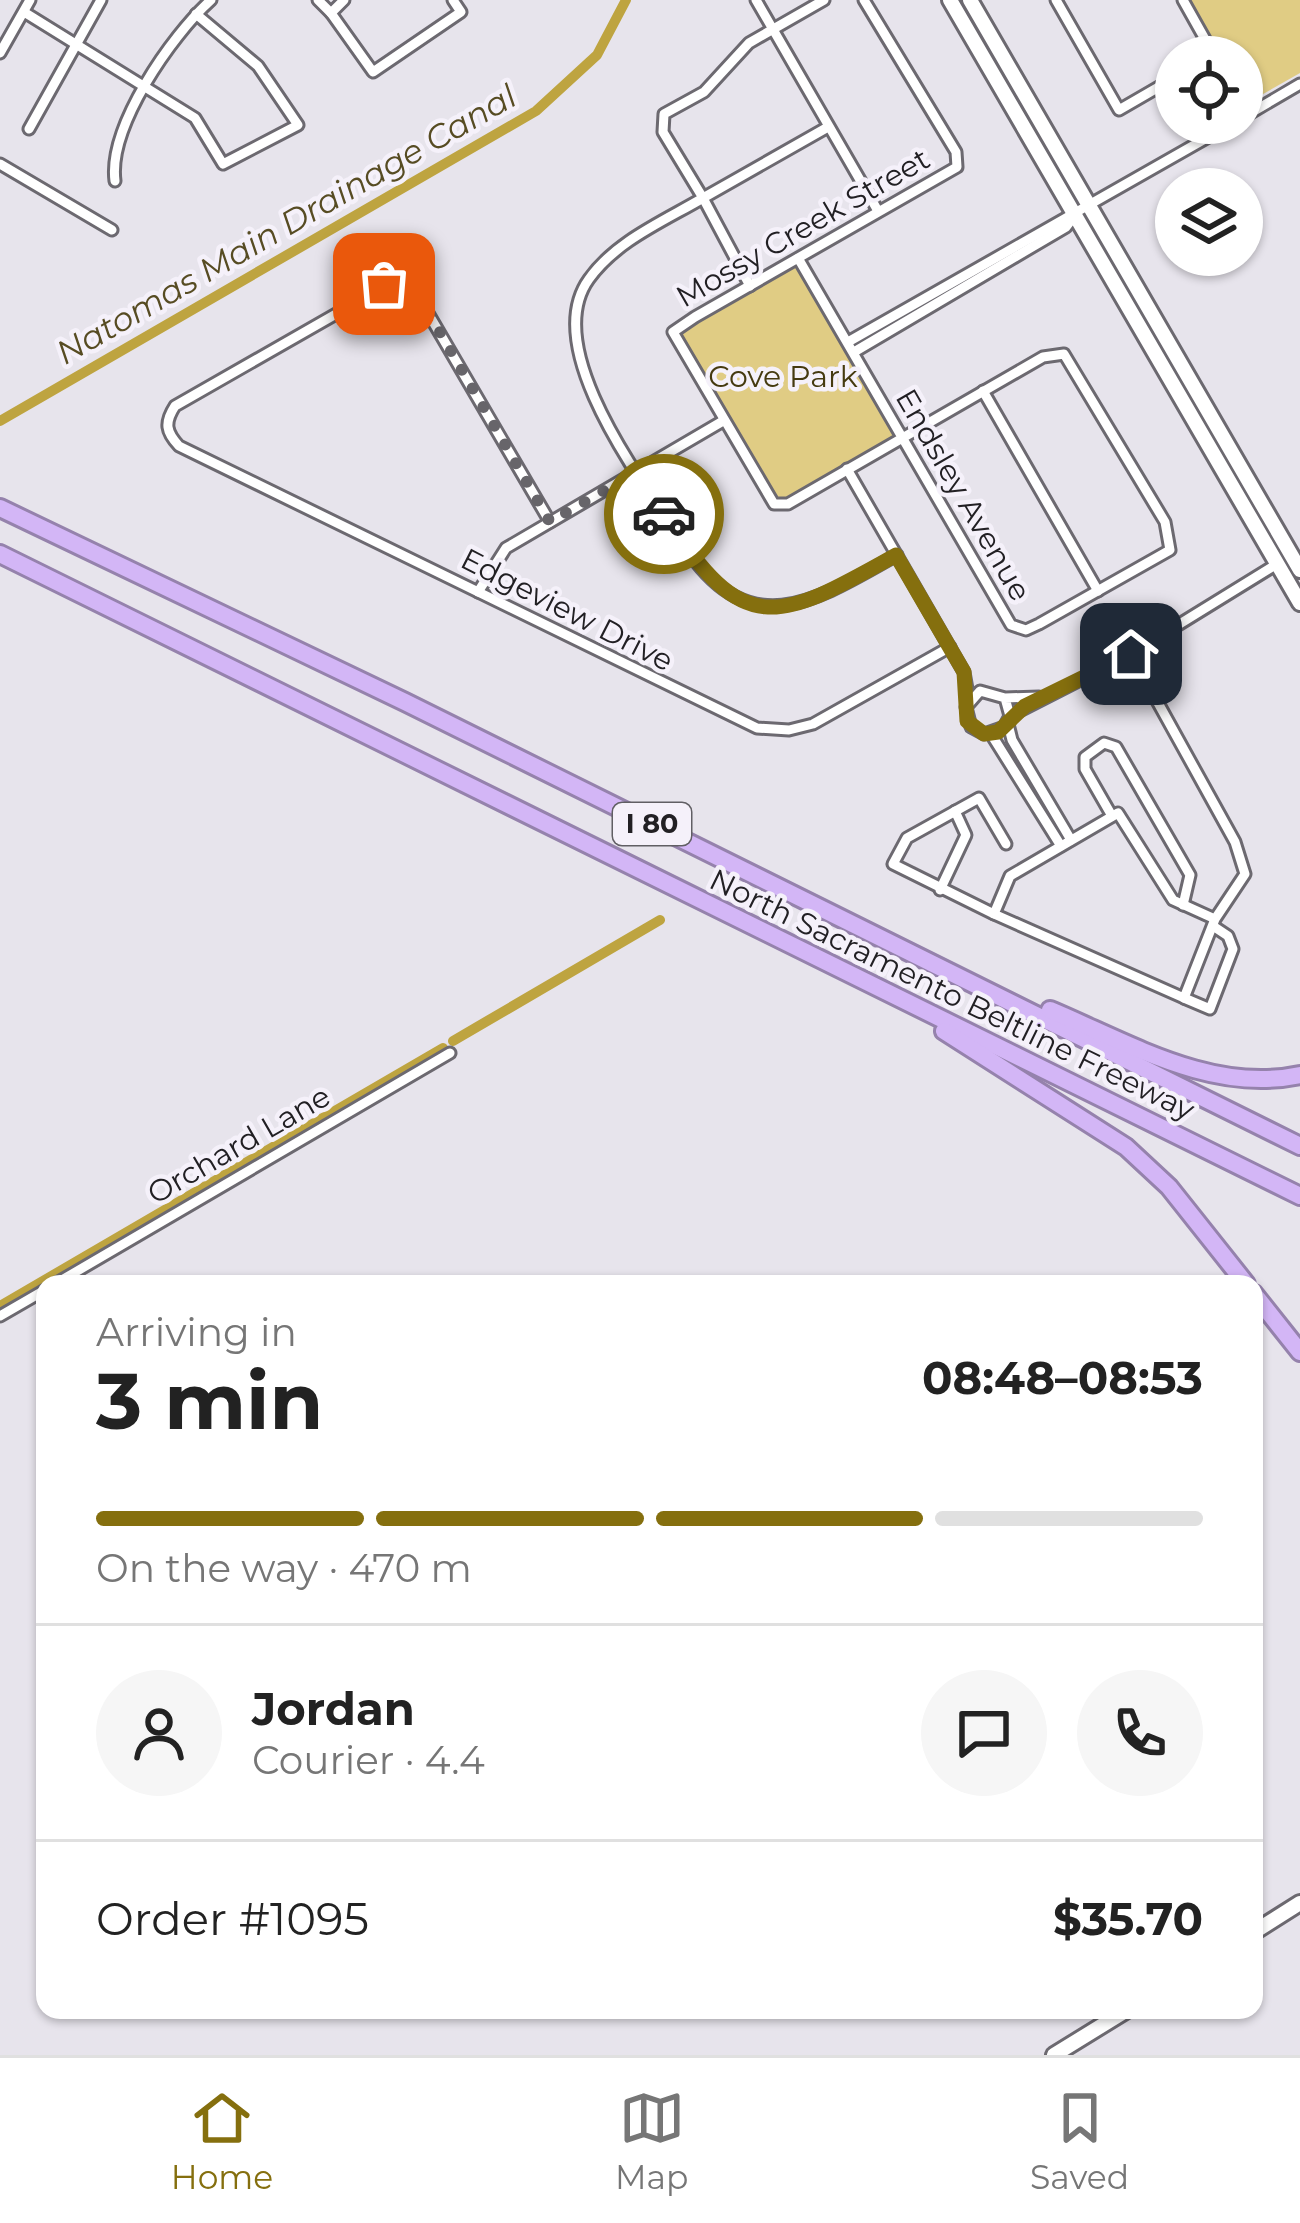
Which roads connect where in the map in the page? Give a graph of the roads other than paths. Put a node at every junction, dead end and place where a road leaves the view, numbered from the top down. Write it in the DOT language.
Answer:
graph roads {
  1 [pos="31,0"];
  2 [pos="100,0"];
  3 [pos="211,0"];
  4 [pos="318,0"];
  5 [pos="344,0"];
  6 [pos="452,0"];
  7 [pos="756,0"];
  8 [pos="824,0"];
  9 [pos="864,0"];
  10 [pos="950,0"];
  11 [pos="970,0"];
  12 [pos="1057,0"];
  13 [pos="1183,0"];
  14 [pos="24,12"];
  15 [pos="331,13"];
  16 [pos="196,14"];
  17 [pos="773,29"];
  18 [pos="1202,36"];
  19 [pos="74,43"];
  20 [pos="0,53"];
  21 [pos="1300,84"];
  22 [pos="146,87"];
  23 [pos="1155,89"];
  24 [pos="1263,102"];
  25 [pos="829,127"];
  26 [pos="28,129"];
  27 [pos="1197,144"];
  28 [pos="0,164"];
  29 [pos="115,182"];
  30 [pos="703,198"];
  31 [pos="1090,206"];
  32 [pos="878,212"];
  33 [pos="1075,215"];
  34 [pos="112,230"];
  35 [pos="798,258"];
  36 [pos="751,286"];
  37 [pos="851,347"];
  38 [pos="982,391"];
  39 [pos="723,421"];
  40 [pos="902,437"];
  41 [pos="847,470"];
  42 [pos="638,471"];
  43 [pos="0,508"];
  44 [pos="550,522"];
  45 [pos="1297,552"];
  46 [pos="0,554"];
  47 [pos="896,555"];
  48 [pos="1277,564"];
  49 [pos="1300,571"];
  50 [pos="1098,591"];
  51 [pos="478,592"];
  52 [pos="1300,603"];
  53 [pos="950,647"];
  54 [pos="1131,654"];
  55 [pos="964,672"];
  56 [pos="988,690"];
  57 [pos="1045,697"];
  58 [pos="1005,698"];
  59 [pos="969,700"];
  60 [pos="1009,718"];
  61 [pos="991,734"];
  62 [pos="955,811"];
  63 [pos="1112,816"];
  64 [pos="1066,843"];
  65 [pos="1006,844"];
  66 [pos="940,890"];
  67 [pos="1183,905"];
  68 [pos="994,914"];
  69 [pos="1214,923"];
  70 [pos="911,953"];
  71 [pos="856,977"];
  72 [pos="1184,998"];
  73 [pos="450,1053"];
  74 [pos="1300,1075"];
  75 [pos="1300,1146"];
  76 [pos="1300,1196"];
  77 [pos="70,1275"];
  78 [pos="1239,1275"];
  79 [pos="36,1295"];
  80 [pos="1263,1305"];
  81 [pos="0,1316"];
  82 [pos="1300,1352"];
  83 [pos="1300,1904"];
  84 [pos="1263,1927"];
  85 [pos="1113,2019"];
  86 [pos="1060,2054"];
  1 -- 14 [label="street"];
  2 -- 19 [label="street"];
  3 -- 16 [label="street"];
  4 -- 15 [label="street"];
  5 -- 15 [label="street"];
  6 -- 15 [label="street"];
  7 -- 17 [label="street"];
  8 -- 17 [label="street"];
  9 -- 32 [label="street, Mossy Creek Street"];
  10 -- 33 [label="main road"];
  11 -- 31 [label="main road"];
  12 -- 23 [label="street"];
  13 -- 18 [label="street"];
  14 -- 19 [label="street"];
  14 -- 20 [label="street"];
  16 -- 22 [label="street"];
  16 -- 22 [label="street"];
  17 -- 25 [label="street"];
  17 -- 30 [label="street"];
  19 -- 22 [label="street"];
  19 -- 26 [label="street"];
  21 -- 24 [label="street"];
  22 -- 29 [label="street"];
  25 -- 30 [label="street"];
  25 -- 32 [label="street"];
  27 -- 31 [label="street"];
  28 -- 34 [label="street"];
  30 -- 36 [label="street"];
  30 -- 42 [label="street"];
  31 -- 33 [label="street"];
  31 -- 45 [label="main road"];
  32 -- 35 [label="street, Mossy Creek Street"];
  33 -- 37 [label="street"];
  33 -- 48 [label="main road"];
  35 -- 36 [label="street, Mossy Creek Street"];
  35 -- 37 [label="street, Endsley Avenue"];
  36 -- 39 [label="street, Mossy Creek Street"];
  37 -- 40 [label="street, Endsley Avenue"];
  38 -- 40 [label="street"];
  38 -- 50 [label="street"];
  38 -- 50 [label="street"];
  39 -- 41 [label="street"];
  39 -- 42 [label="street"];
  40 -- 41 [label="street"];
  40 -- 50 [label="street, Endsley Avenue"];
  41 -- 47 [label="street"];
  42 -- 44 [label="street"];
  42 -- 47 [label="street"];
  43 -- 70 [label="highway, North Sacramento Beltline Freeway / I 80"];
  44 -- 51 [label="street"];
  44 -- 51 [label="street, Edgeview Drive"];
  45 -- 48 [label="main road"];
  45 -- 49 [label="main road"];
  46 -- 71 [label="highway, North Sacramento Beltline Freeway / I 80"];
  47 -- 53 [label="street"];
  48 -- 52 [label="main road"];
  48 -- 54 [label="street"];
  51 -- 53 [label="street, Edgeview Drive"];
  53 -- 55 [label="street"];
  54 -- 57 [label="street"];
  54 -- 69 [label="street"];
  55 -- 56 [label="street"];
  55 -- 59 [label="street"];
  56 -- 58 [label="street"];
  56 -- 59 [label="street"];
  57 -- 58 [label="street"];
  57 -- 60 [label="street"];
  58 -- 60 [label="street"];
  59 -- 61 [label="street"];
  60 -- 61 [label="street"];
  60 -- 64 [label="street"];
  61 -- 64 [label="street"];
  62 -- 65 [label="street"];
  62 -- 66 [label="street"];
  62 -- 66 [label="street"];
  63 -- 64 [label="street"];
  63 -- 67 [label="street"];
  63 -- 67 [label="street"];
  64 -- 68 [label="street"];
  66 -- 68 [label="street"];
  67 -- 69 [label="street"];
  68 -- 72 [label="street"];
  69 -- 72 [label="street"];
  69 -- 72 [label="street"];
  70 -- 74 [label="highway"];
  70 -- 75 [label="highway, North Sacramento Beltline Freeway / I 80"];
  71 -- 76 [label="highway, North Sacramento Beltline Freeway / I 80"];
  71 -- 78 [label="highway"];
  73 -- 77 [label="street, Orchard Lane"];
  79 -- 81 [label="street"];
  80 -- 82 [label="highway"];
  83 -- 84 [label="main road"];
  85 -- 86 [label="main road"];
}
